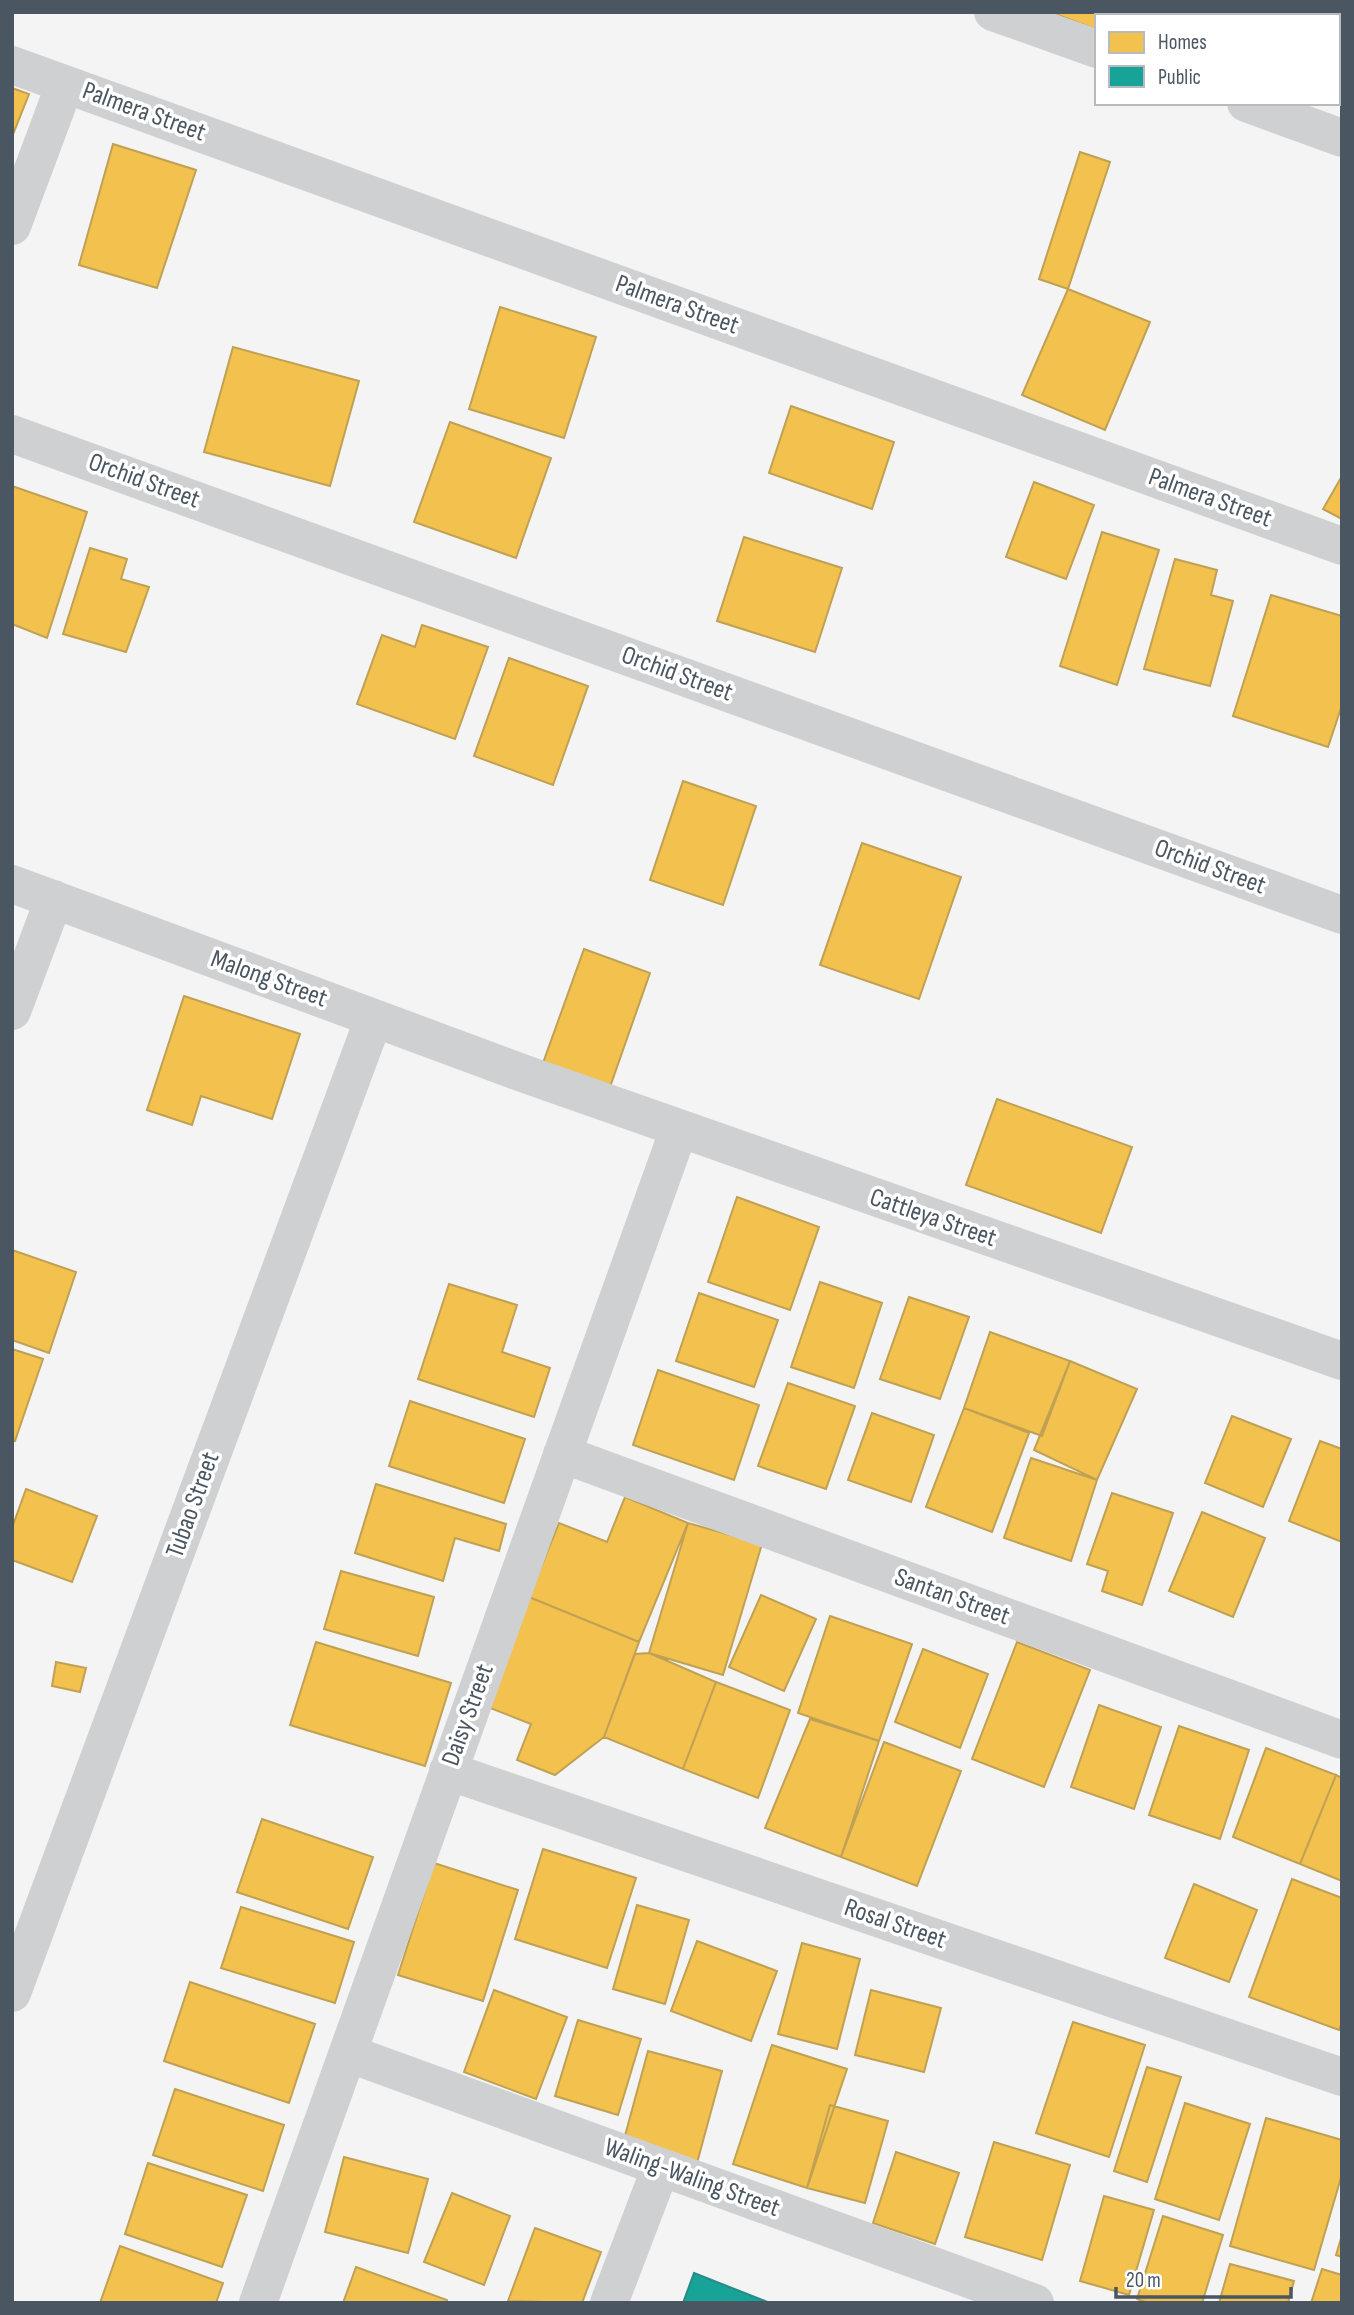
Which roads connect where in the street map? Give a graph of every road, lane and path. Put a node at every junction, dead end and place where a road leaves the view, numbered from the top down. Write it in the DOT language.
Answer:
graph roads {
  1 [pos="993,12"];
  2 [pos="1095,49"];
  3 [pos="12,65"];
  4 [pos="65,84"];
  5 [pos="1251,105"];
  6 [pos="1342,138"];
  7 [pos="12,226"];
  8 [pos="12,434"];
  9 [pos="1342,546"];
  10 [pos="12,884"];
  11 [pos="54,899"];
  12 [pos="1342,915"];
  13 [pos="12,1011"];
  14 [pos="374,1018"];
  15 [pos="525,1074"];
  16 [pos="679,1129"];
  17 [pos="1342,1361"];
  18 [pos="562,1454"];
  19 [pos="1342,1740"];
  20 [pos="448,1771"];
  21 [pos="12,1993"];
  22 [pos="350,2054"];
  23 [pos="1342,2077"];
  24 [pos="660,2167"];
  25 [pos="258,2303"];
  26 [pos="609,2303"];
  27 [pos="1035,2303"];
  1 -- 2 [label="street"];
  3 -- 4 [label="street, Palmera Street"];
  4 -- 7 [label="street"];
  4 -- 9 [label="street, Palmera Street"];
  5 -- 6 [label="street"];
  8 -- 12 [label="street, Orchid Street"];
  10 -- 11 [label="street, Malong Street"];
  11 -- 13 [label="street"];
  11 -- 14 [label="street, Malong Street"];
  14 -- 15 [label="street, Malong Street"];
  14 -- 21 [label="street, Tubao Street"];
  15 -- 16 [label="street, Cattleya Street"];
  16 -- 17 [label="street, Cattleya Street"];
  16 -- 18 [label="street, Daisy Street"];
  18 -- 19 [label="street, Santan Street"];
  18 -- 20 [label="street, Daisy Street"];
  20 -- 22 [label="street, Daisy Street"];
  20 -- 23 [label="street, Rosal Street"];
  22 -- 24 [label="street, Waling-Waling Street"];
  22 -- 25 [label="street, Daisy Street"];
  24 -- 26 [label="street"];
  24 -- 27 [label="street, Waling-Waling Street"];
}
